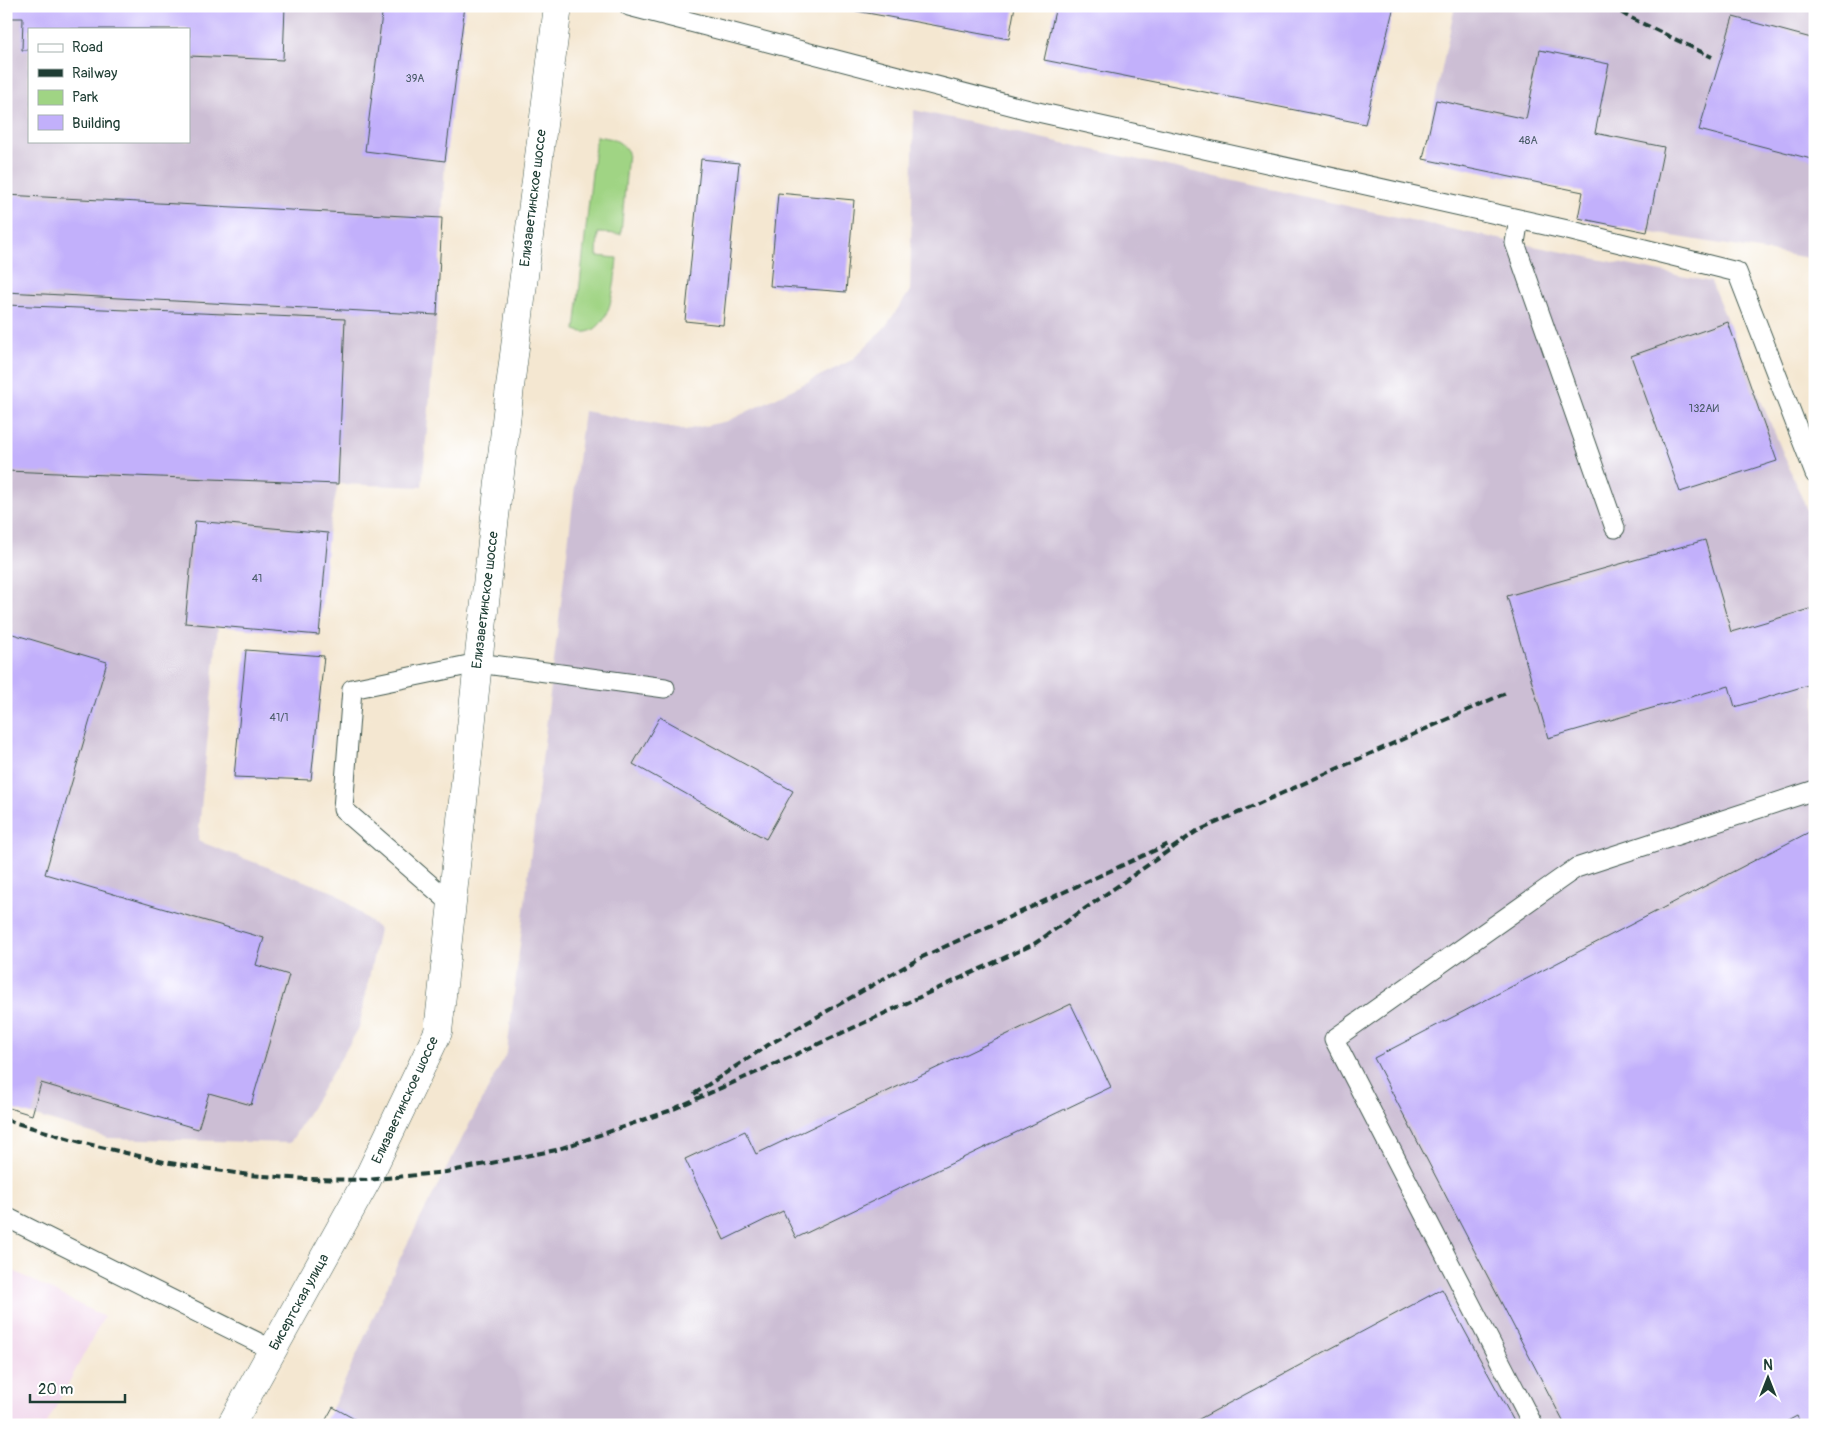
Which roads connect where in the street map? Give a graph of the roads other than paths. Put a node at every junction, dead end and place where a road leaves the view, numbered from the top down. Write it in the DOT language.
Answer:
graph roads {
  1 [pos="558,6"];
  2 [pos="629,6"];
  3 [pos="1519,219"];
  4 [pos="1815,474"];
  5 [pos="1615,528"];
  6 [pos="478,663"];
  7 [pos="665,688"];
  8 [pos="1815,790"];
  9 [pos="452,904"];
  10 [pos="367,1180"];
  11 [pos="6,1217"];
  12 [pos="273,1350"];
  13 [pos="231,1425"];
  14 [pos="1533,1425"];
  1 -- 6 [label="main road, Елизаветинское шоссе"];
  2 -- 3 [label="lane"];
  3 -- 4 [label="lane"];
  3 -- 5 [label="lane"];
  6 -- 7 [label="lane"];
  6 -- 9 [label="main road, Елизаветинское шоссе"];
  6 -- 9 [label="lane"];
  8 -- 14 [label="lane"];
  9 -- 10 [label="main road, Елизаветинское шоссе"];
  10 -- 12 [label="main road, Бисертская улица"];
  11 -- 12 [label="lane"];
  12 -- 13 [label="main road, Бисертская улица"];
}
